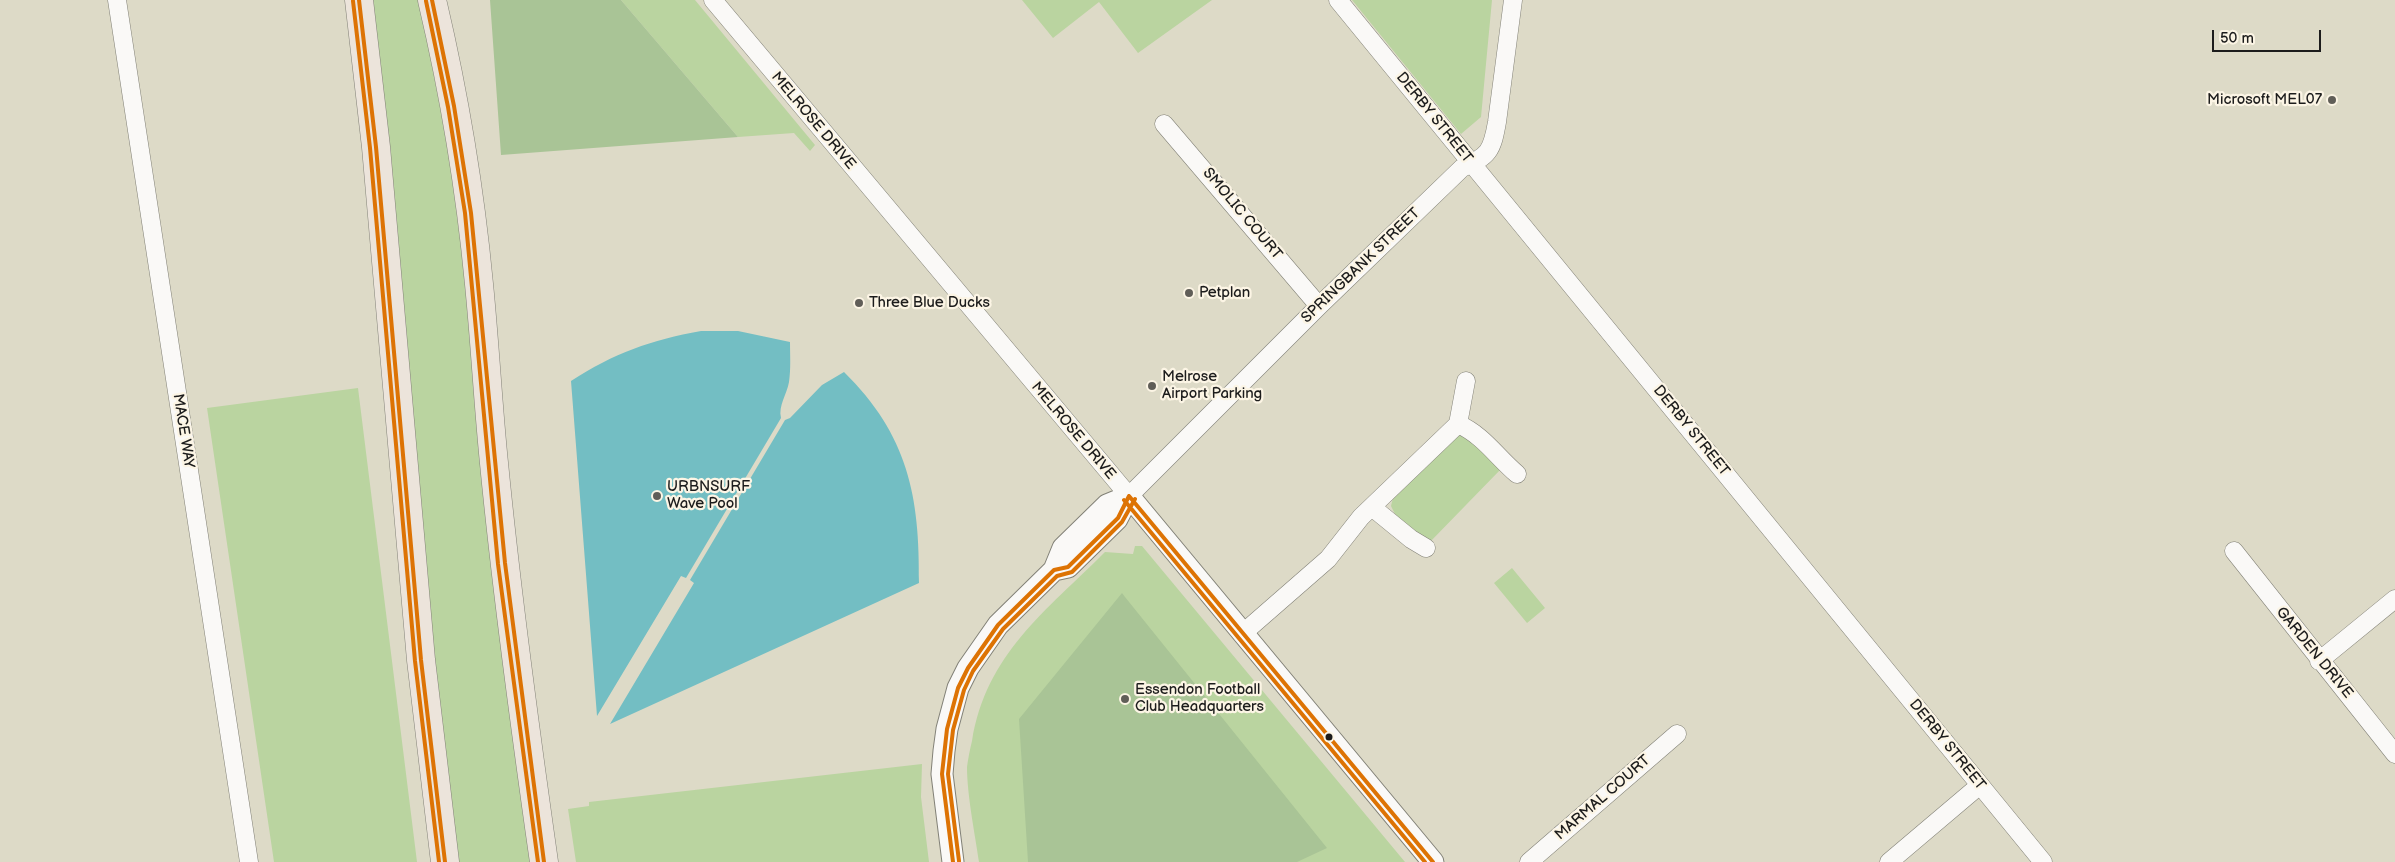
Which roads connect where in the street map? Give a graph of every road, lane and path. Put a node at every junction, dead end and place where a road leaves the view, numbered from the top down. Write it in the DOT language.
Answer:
graph roads {
  1 [pos="117,0"];
  2 [pos="359,0"];
  3 [pos="432,0"];
  4 [pos="713,0"];
  5 [pos="1338,0"];
  6 [pos="1512,0"];
  7 [pos="1164,124"];
  8 [pos="1471,164"];
  9 [pos="1319,306"];
  10 [pos="1466,381"];
  11 [pos="1458,424"];
  12 [pos="1517,474"];
  13 [pos="1129,496"];
  14 [pos="1373,508"];
  15 [pos="1426,548"];
  16 [pos="2234,552"];
  17 [pos="2395,599"];
  18 [pos="1242,634"];
  19 [pos="2320,660"];
  20 [pos="1677,734"];
  21 [pos="2395,754"];
  22 [pos="1980,785"];
  23 [pos="249,862"];
  24 [pos="445,862"];
  25 [pos="544,862"];
  26 [pos="953,862"];
  27 [pos="1433,862"];
  28 [pos="1529,862"];
  29 [pos="1889,862"];
  30 [pos="2043,862"];
  1 -- 23 [label="street, MACE WAY"];
  2 -- 24 [label="main road"];
  3 -- 25 [label="main road"];
  4 -- 13 [label="street, MELROSE DRIVE"];
  5 -- 8 [label="street, DERBY STREET"];
  6 -- 8 [label="street, SPRINGBANK STREET"];
  7 -- 9 [label="street, SMOLIC COURT"];
  8 -- 9 [label="street, SPRINGBANK STREET"];
  8 -- 22 [label="street, DERBY STREET"];
  9 -- 13 [label="street, SPRINGBANK STREET"];
  10 -- 11 [label="street"];
  11 -- 12 [label="street"];
  11 -- 14 [label="street"];
  13 -- 18 [label="street, MELROSE DRIVE"];
  13 -- 26 [label="street"];
  14 -- 15 [label="street"];
  14 -- 18 [label="street"];
  16 -- 19 [label="street, GARDEN DRIVE"];
  17 -- 19 [label="street"];
  18 -- 27 [label="street, MELROSE DRIVE"];
  19 -- 21 [label="street, GARDEN DRIVE"];
  20 -- 28 [label="street, MARMAL COURT"];
  22 -- 29 [label="street"];
  22 -- 30 [label="street, DERBY STREET"];
}
